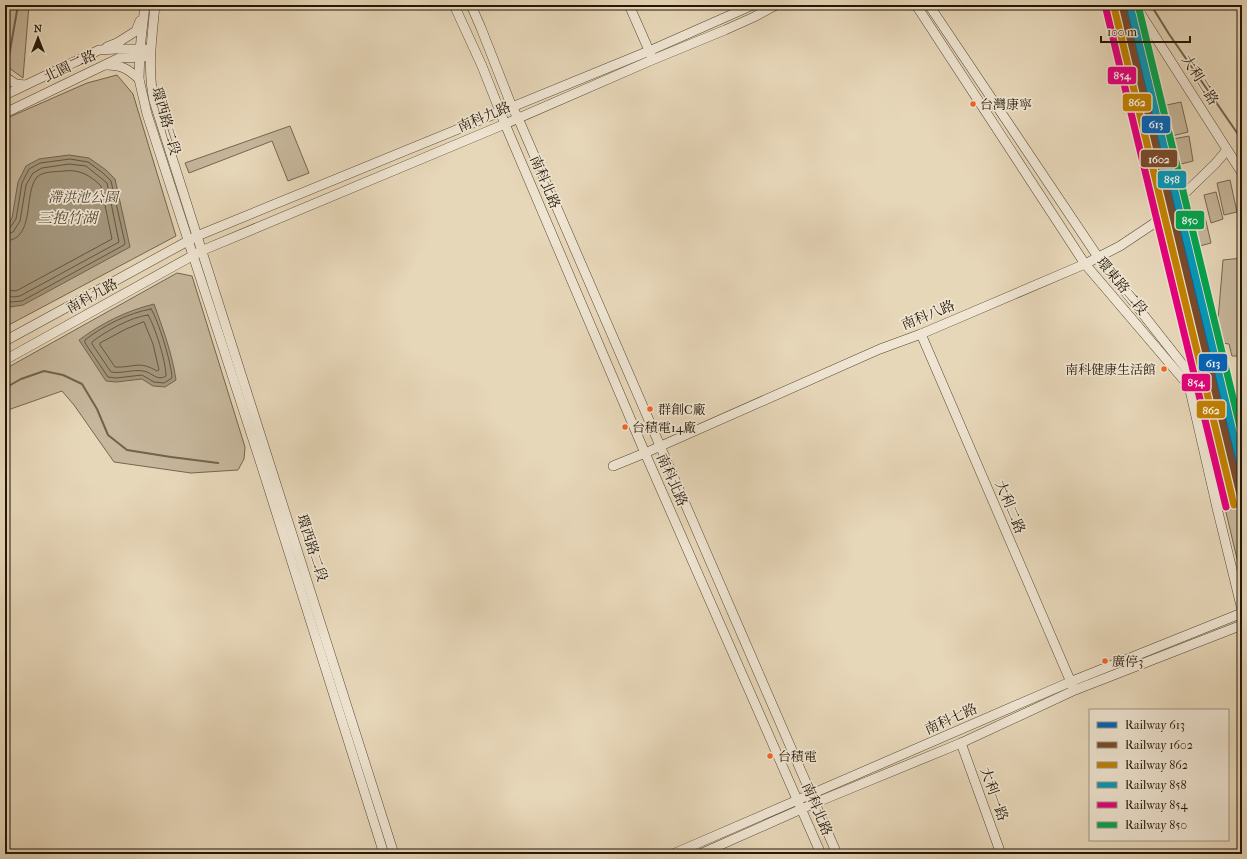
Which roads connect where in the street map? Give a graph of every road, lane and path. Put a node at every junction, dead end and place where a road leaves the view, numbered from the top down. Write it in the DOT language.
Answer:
graph roads {
  1 [pos="155,5"];
  2 [pos="454,5"];
  3 [pos="471,5"];
  4 [pos="628,5"];
  5 [pos="753,5"];
  6 [pos="776,5"];
  7 [pos="916,5"];
  8 [pos="929,5"];
  9 [pos="1135,5"];
  10 [pos="144,9"];
  11 [pos="99,50"];
  12 [pos="140,53"];
  13 [pos="150,53"];
  14 [pos="651,55"];
  15 [pos="105,65"];
  16 [pos="5,77"];
  17 [pos="42,78"];
  18 [pos="139,79"];
  19 [pos="5,95"];
  20 [pos="512,107"];
  21 [pos="500,112"];
  22 [pos="5,113"];
  23 [pos="518,118"];
  24 [pos="505,124"];
  25 [pos="1226,150"];
  26 [pos="1242,173"];
  27 [pos="197,236"];
  28 [pos="188,241"];
  29 [pos="201,251"];
  30 [pos="193,256"];
  31 [pos="1098,257"];
  32 [pos="1086,264"];
  33 [pos="921,334"];
  34 [pos="5,341"];
  35 [pos="5,360"];
  36 [pos="1242,440"];
  37 [pos="660,445"];
  38 [pos="645,453"];
  39 [pos="613,466"];
  40 [pos="1242,469"];
  41 [pos="1217,508"];
  42 [pos="1242,611"];
  43 [pos="1242,625"];
  44 [pos="1073,686"];
  45 [pos="961,743"];
  46 [pos="813,799"];
  47 [pos="800,805"];
  48 [pos="384,854"];
  49 [pos="394,854"];
  50 [pos="673,854"];
  51 [pos="700,854"];
  52 [pos="821,854"];
  53 [pos="837,854"];
  54 [pos="1001,854"];
  1 -- 13 [label="street, 環西路二段"];
  2 -- 21 [label="street, 南科北路"];
  3 -- 20 [label="street, 南科北路"];
  4 -- 14 [label="street"];
  5 -- 14 [label="street, 南科九路"];
  6 -- 14 [label="street, 南科九路"];
  7 -- 32 [label="street, 環東路二段"];
  8 -- 31 [label="street, 環東路二段"];
  9 -- 25 [label="street, 大利二路"];
  10 -- 11 [label="street"];
  10 -- 12 [label="street, 環西路二段"];
  11 -- 12 [label="street, 北園二路"];
  11 -- 17 [label="street, 北園二路"];
  12 -- 13 [label="street, 北園二路"];
  12 -- 15 [label="street, 北園二路"];
  12 -- 18 [label="street, 環西路二段"];
  13 -- 27 [label="street, 環西路二段"];
  14 -- 20 [label="street, 南科九路"];
  14 -- 23 [label="street, 南科九路"];
  15 -- 18 [label="street"];
  15 -- 22 [label="street, 北園二路"];
  16 -- 17 [label="street"];
  17 -- 19 [label="street, 北園二路"];
  18 -- 28 [label="street, 環西路二段"];
  20 -- 21 [label="street, 南科九路"];
  20 -- 23 [label="street, 南科北路"];
  21 -- 24 [label="street, 南科北路"];
  21 -- 27 [label="street, 南科九路"];
  23 -- 24 [label="street, 南科九路"];
  23 -- 37 [label="street, 南科北路"];
  24 -- 29 [label="street, 南科九路"];
  24 -- 38 [label="street, 南科北路"];
  25 -- 26 [label="street"];
  25 -- 31 [label="street, 南科八路"];
  27 -- 28 [label="street, 南科九路"];
  27 -- 29 [label="street, 環西路二段"];
  28 -- 30 [label="street, 環西路二段"];
  28 -- 34 [label="street, 南科九路"];
  29 -- 30 [label="street, 南科九路"];
  29 -- 49 [label="street, 環西路二段"];
  30 -- 35 [label="street, 南科九路"];
  30 -- 48 [label="street, 環西路二段"];
  31 -- 32 [label="street, 南科八路"];
  31 -- 36 [label="street, 環東路二段"];
  32 -- 33 [label="street, 南科八路"];
  32 -- 41 [label="street, 環東路二段"];
  33 -- 37 [label="street, 南科八路"];
  33 -- 44 [label="street, 大利二路"];
  37 -- 38 [label="street, 南科八路"];
  37 -- 46 [label="street, 南科北路"];
  38 -- 39 [label="street, 南科八路"];
  38 -- 47 [label="street, 南科北路"];
  40 -- 41 [label="street"];
  41 -- 42 [label="street, 環東路二段"];
  42 -- 44 [label="street, 南科七路"];
  43 -- 44 [label="street, 南科七路"];
  44 -- 45 [label="street, 南科七路"];
  44 -- 46 [label="street, 南科七路"];
  45 -- 46 [label="street, 南科七路"];
  45 -- 54 [label="street, 大利一路"];
  46 -- 47 [label="street, 南科七路"];
  46 -- 53 [label="street, 南科北路"];
  47 -- 50 [label="street, 南科七路"];
  47 -- 51 [label="street, 南科七路"];
  47 -- 52 [label="street, 南科北路"];
}
